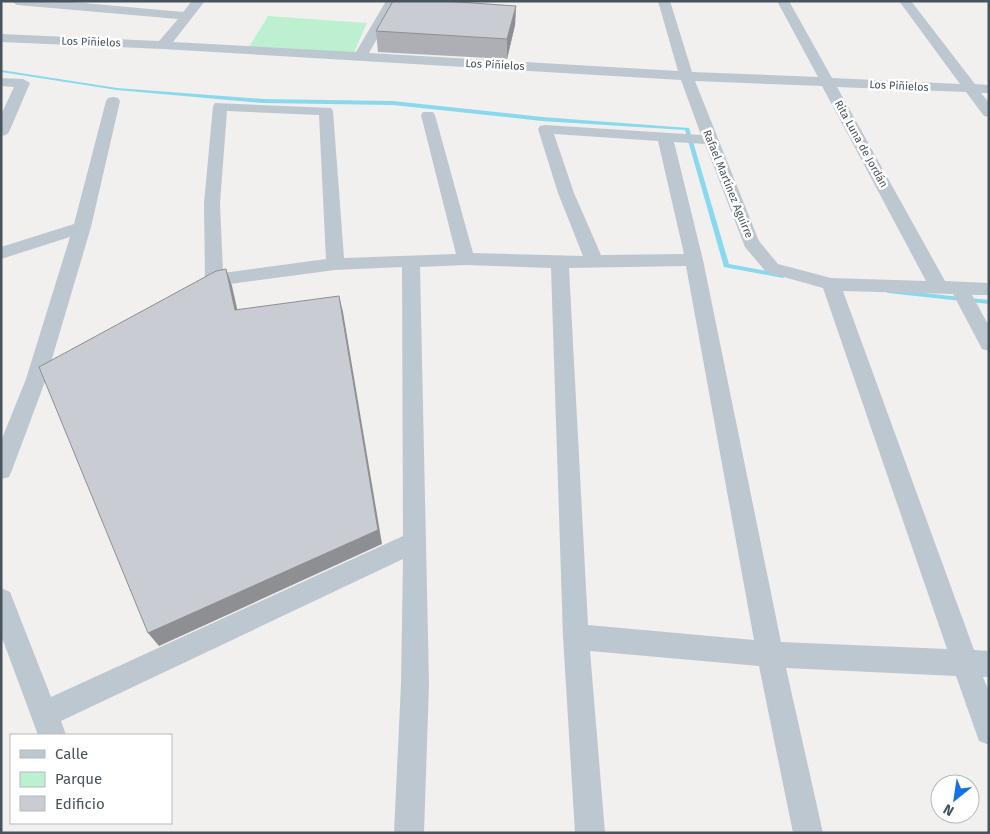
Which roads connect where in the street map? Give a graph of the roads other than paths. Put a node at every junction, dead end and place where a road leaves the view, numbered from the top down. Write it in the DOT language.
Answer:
graph roads {
  1 [pos="17,1"];
  2 [pos="199,1"];
  3 [pos="392,1"];
  4 [pos="664,1"];
  5 [pos="783,1"];
  6 [pos="905,1"];
  7 [pos="102,5"];
  8 [pos="187,16"];
  9 [pos="1,38"];
  10 [pos="162,44"];
  11 [pos="360,57"];
  12 [pos="686,76"];
  13 [pos="1,82"];
  14 [pos="827,83"];
  15 [pos="972,89"];
  16 [pos="989,89"];
  17 [pos="113,101"];
  18 [pos="989,113"];
  19 [pos="428,115"];
  20 [pos="1,132"];
  21 [pos="665,138"];
  22 [pos="711,140"];
  23 [pos="82,228"];
  24 [pos="1,253"];
  25 [pos="466,260"];
  26 [pos="694,260"];
  27 [pos="594,261"];
  28 [pos="411,262"];
  29 [pos="560,262"];
  30 [pos="335,264"];
  31 [pos="214,280"];
  32 [pos="830,284"];
  33 [pos="948,287"];
  34 [pos="989,289"];
  35 [pos="197,290"];
  36 [pos="989,344"];
  37 [pos="61,365"];
  38 [pos="36,379"];
  39 [pos="1,470"];
  40 [pos="415,542"];
  41 [pos="1,600"];
  42 [pos="576,637"];
  43 [pos="770,654"];
  44 [pos="976,664"];
  45 [pos="48,725"];
  46 [pos="989,731"];
  47 [pos="409,833"];
  48 [pos="590,833"];
  49 [pos="808,833"];
  1 -- 7 [label="street"];
  2 -- 8 [label="street"];
  3 -- 11 [label="street"];
  4 -- 12 [label="street, Rafael Martínez Aguirre"];
  5 -- 14 [label="street, Rita Luna de Jordán"];
  6 -- 15 [label="street"];
  7 -- 8 [label="street"];
  8 -- 10 [label="street"];
  9 -- 10 [label="street, Los Piñielos"];
  10 -- 11 [label="street, Los Piñielos"];
  11 -- 12 [label="street, Los Piñielos"];
  12 -- 14 [label="street, Los Piñielos"];
  12 -- 22 [label="street, Rafael Martínez Aguirre"];
  13 -- 20 [label="street"];
  14 -- 15 [label="street, Los Piñielos"];
  14 -- 33 [label="street, Rita Luna de Jordán"];
  15 -- 16 [label="street, Los Piñielos"];
  15 -- 18 [label="street"];
  17 -- 23 [label="street"];
  19 -- 25 [label="street"];
  21 -- 22 [label="street"];
  21 -- 26 [label="street"];
  21 -- 27 [label="street"];
  22 -- 32 [label="street, Rafael Martínez Aguirre"];
  23 -- 24 [label="street"];
  23 -- 38 [label="street"];
  25 -- 28 [label="street"];
  25 -- 29 [label="street"];
  26 -- 27 [label="street"];
  26 -- 43 [label="street"];
  27 -- 29 [label="street"];
  28 -- 30 [label="street"];
  28 -- 40 [label="street"];
  29 -- 42 [label="street"];
  30 -- 31 [label="street"];
  30 -- 31 [label="street"];
  31 -- 35 [label="street"];
  32 -- 33 [label="street, Rafael Martínez Aguirre"];
  32 -- 44 [label="street"];
  33 -- 34 [label="street, Rafael Martínez Aguirre"];
  33 -- 36 [label="street, Rita Luna de Jordán"];
  37 -- 38 [label="street"];
  38 -- 39 [label="street"];
  40 -- 45 [label="street"];
  40 -- 47 [label="street"];
  41 -- 45 [label="street"];
  42 -- 43 [label="street"];
  42 -- 48 [label="street"];
  43 -- 44 [label="street"];
  43 -- 49 [label="street"];
  44 -- 46 [label="street"];
}
